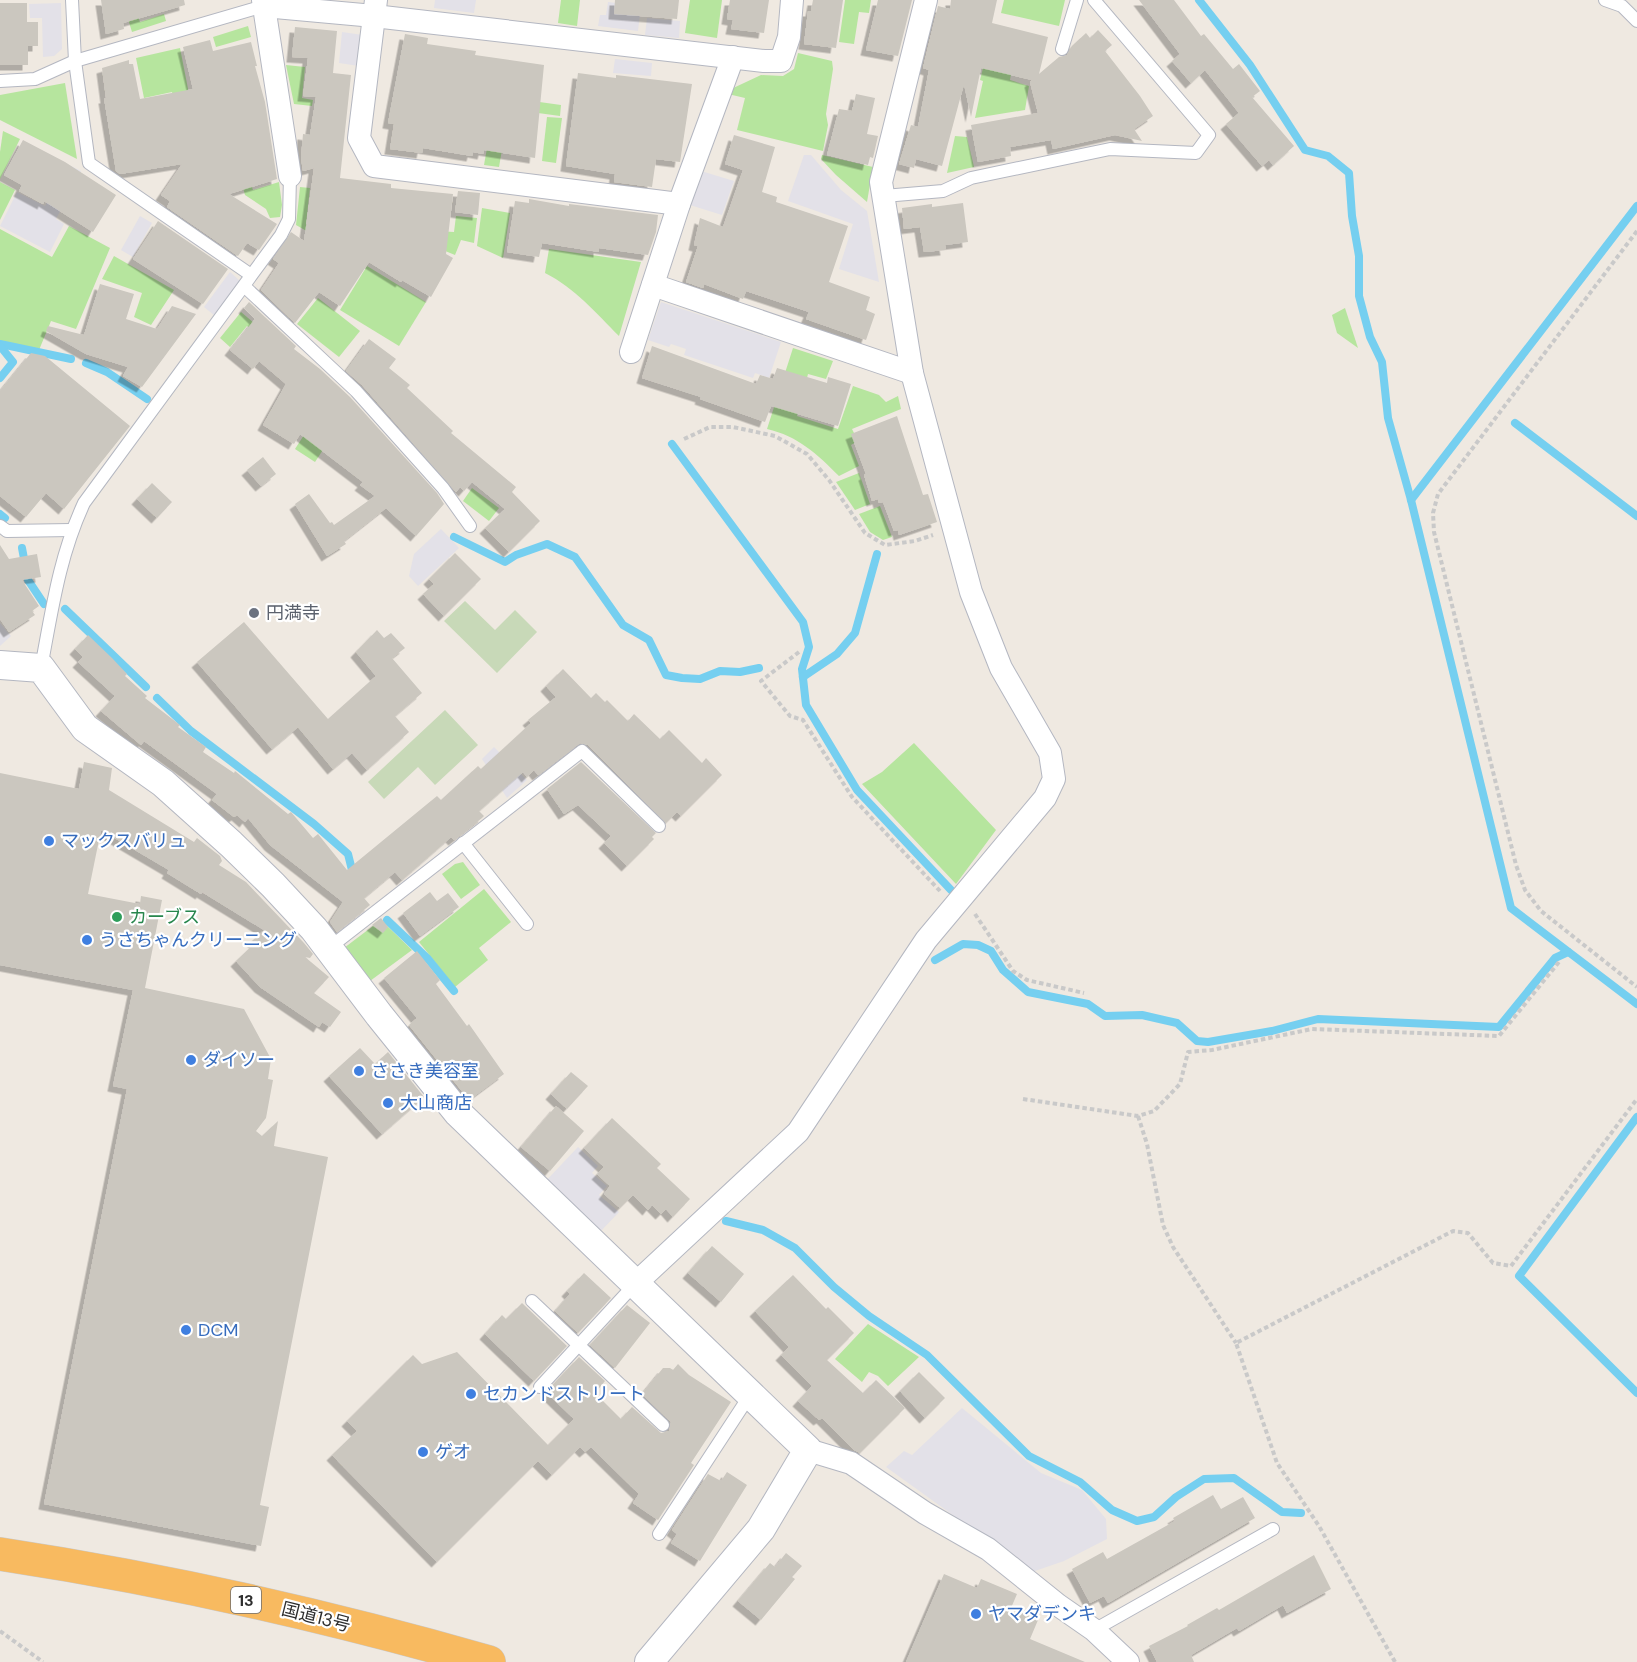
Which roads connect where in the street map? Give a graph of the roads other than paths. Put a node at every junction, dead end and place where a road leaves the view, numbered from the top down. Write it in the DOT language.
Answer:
graph roads {
  1 [pos="72,0"];
  2 [pos="792,0"];
  3 [pos="926,0"];
  4 [pos="1077,0"];
  5 [pos="1094,0"];
  6 [pos="1605,0"];
  7 [pos="264,3"];
  8 [pos="375,8"];
  9 [pos="1637,21"];
  10 [pos="1062,49"];
  11 [pos="733,57"];
  12 [pos="75,61"];
  13 [pos="0,81"];
  14 [pos="290,176"];
  15 [pos="884,196"];
  16 [pos="679,204"];
  17 [pos="251,275"];
  18 [pos="653,285"];
  19 [pos="244,286"];
  20 [pos="631,352"];
  21 [pos="912,373"];
  22 [pos="470,525"];
  23 [pos="0,526"];
  24 [pos="71,530"];
  25 [pos="0,665"];
  26 [pos="41,668"];
  27 [pos="659,826"];
  28 [pos="463,843"];
  29 [pos="527,924"];
  30 [pos="329,948"];
  31 [pos="635,1284"];
  32 [pos="532,1301"];
  33 [pos="579,1344"];
  34 [pos="540,1387"];
  35 [pos="750,1395"];
  36 [pos="663,1425"];
  37 [pos="808,1450"];
  38 [pos="1273,1529"];
  39 [pos="659,1534"];
  40 [pos="0,1554"];
  41 [pos="1094,1630"];
  42 [pos="489,1662"];
  43 [pos="649,1662"];
  44 [pos="1128,1662"];
  1 -- 12 [label="lane"];
  2 -- 11 [label="street"];
  3 -- 15 [label="street"];
  4 -- 10 [label="lane"];
  5 -- 15 [label="lane"];
  6 -- 9 [label="lane"];
  7 -- 8 [label="street"];
  7 -- 12 [label="lane"];
  7 -- 14 [label="street"];
  8 -- 11 [label="street"];
  8 -- 16 [label="street"];
  11 -- 16 [label="street"];
  12 -- 13 [label="lane"];
  12 -- 17 [label="lane"];
  14 -- 17 [label="lane"];
  15 -- 21 [label="street"];
  16 -- 18 [label="street"];
  17 -- 19 [label="lane"];
  18 -- 20 [label="street"];
  18 -- 21 [label="street"];
  19 -- 22 [label="lane"];
  19 -- 24 [label="lane"];
  21 -- 31 [label="street"];
  23 -- 24 [label="lane"];
  24 -- 26 [label="lane"];
  25 -- 26 [label="street"];
  26 -- 30 [label="street"];
  27 -- 28 [label="lane"];
  28 -- 29 [label="lane"];
  28 -- 30 [label="lane"];
  30 -- 31 [label="street"];
  31 -- 33 [label="lane"];
  31 -- 35 [label="street"];
  32 -- 33 [label="lane"];
  33 -- 34 [label="lane"];
  33 -- 36 [label="lane"];
  35 -- 37 [label="street"];
  35 -- 39 [label="lane"];
  37 -- 41 [label="street"];
  37 -- 43 [label="street"];
  38 -- 41 [label="lane"];
  40 -- 42 [label="highway, 国道13号 / 13"];
  41 -- 44 [label="street"];
}
